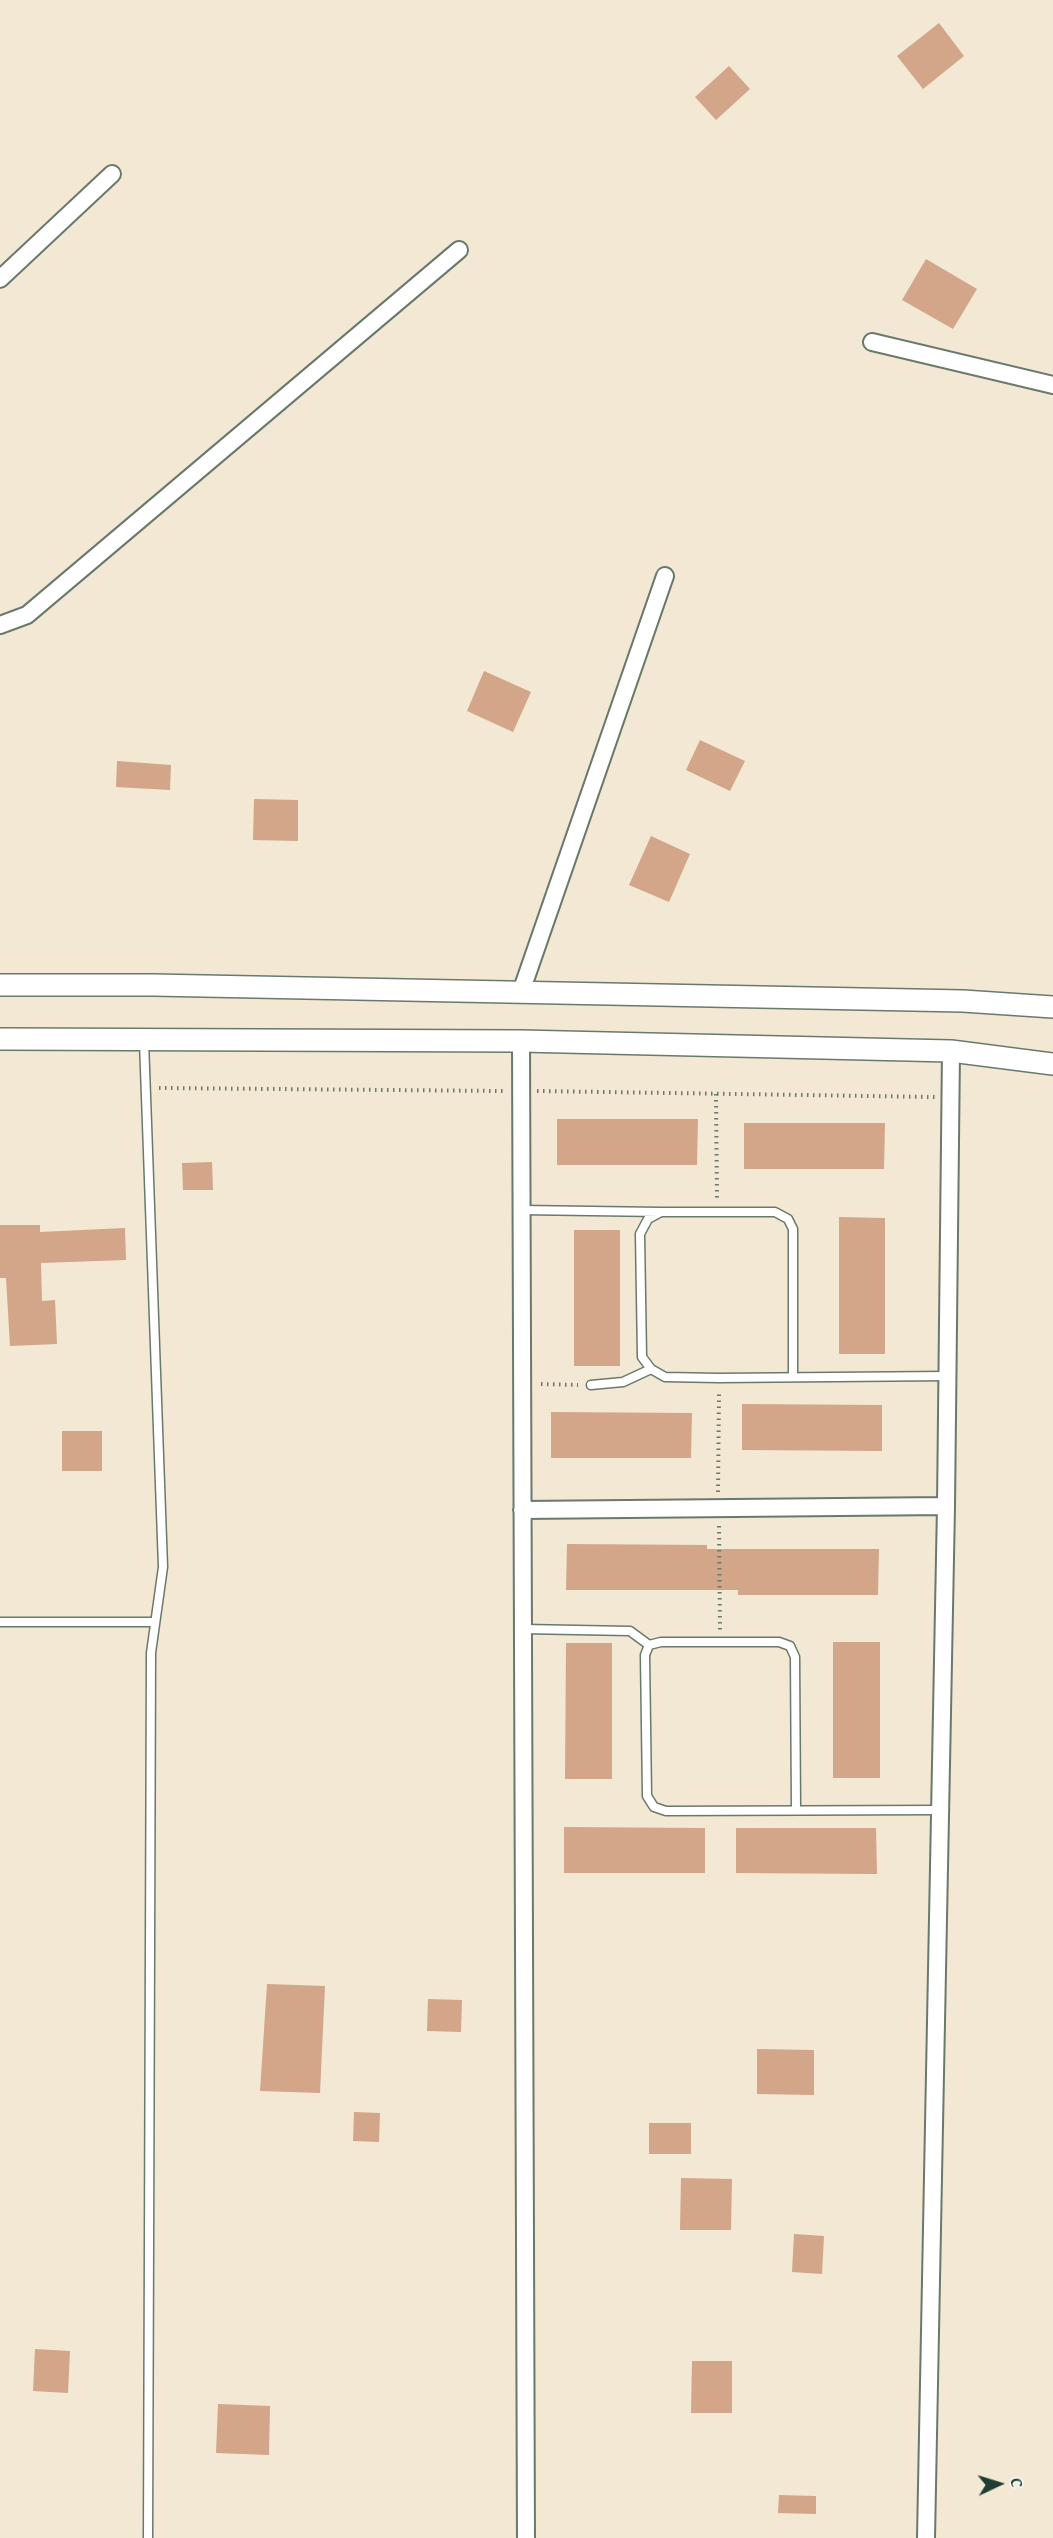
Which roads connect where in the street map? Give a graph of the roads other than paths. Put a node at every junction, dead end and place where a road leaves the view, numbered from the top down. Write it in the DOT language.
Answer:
graph roads {
  1 [pos="112,174"];
  2 [pos="459,250"];
  3 [pos="0,279"];
  4 [pos="872,342"];
  5 [pos="1053,385"];
  6 [pos="665,576"];
  7 [pos="0,625"];
  8 [pos="0,985"];
  9 [pos="521,992"];
  10 [pos="1053,1007"];
  11 [pos="0,1039"];
  12 [pos="144,1041"];
  13 [pos="520,1041"];
  14 [pos="951,1051"];
  15 [pos="1053,1064"];
  16 [pos="521,1210"];
  17 [pos="662,1212"];
  18 [pos="651,1370"];
  19 [pos="948,1376"];
  20 [pos="793,1377"];
  21 [pos="591,1386"];
  22 [pos="946,1506"];
  23 [pos="522,1510"];
  24 [pos="0,1622"];
  25 [pos="155,1623"];
  26 [pos="523,1629"];
  27 [pos="649,1645"];
  28 [pos="796,1810"];
  29 [pos="940,1810"];
  30 [pos="148,2538"];
  31 [pos="526,2538"];
  32 [pos="926,2538"];
  1 -- 3 [label="street"];
  2 -- 7 [label="street"];
  4 -- 5 [label="street"];
  6 -- 9 [label="street"];
  8 -- 9 [label="street"];
  9 -- 10 [label="street"];
  11 -- 12 [label="street"];
  12 -- 13 [label="street"];
  12 -- 25 [label="lane"];
  13 -- 14 [label="street"];
  13 -- 16 [label="street"];
  14 -- 15 [label="street"];
  14 -- 19 [label="street"];
  16 -- 17 [label="lane"];
  16 -- 23 [label="street"];
  17 -- 18 [label="lane"];
  17 -- 20 [label="lane"];
  18 -- 20 [label="lane"];
  18 -- 21 [label="lane"];
  19 -- 20 [label="lane"];
  19 -- 22 [label="street"];
  22 -- 23 [label="street"];
  22 -- 29 [label="street"];
  23 -- 26 [label="street"];
  24 -- 25 [label="lane"];
  25 -- 30 [label="lane"];
  26 -- 27 [label="lane"];
  26 -- 31 [label="street"];
  27 -- 28 [label="lane"];
  27 -- 28 [label="lane"];
  28 -- 29 [label="lane"];
  29 -- 32 [label="street"];
}
